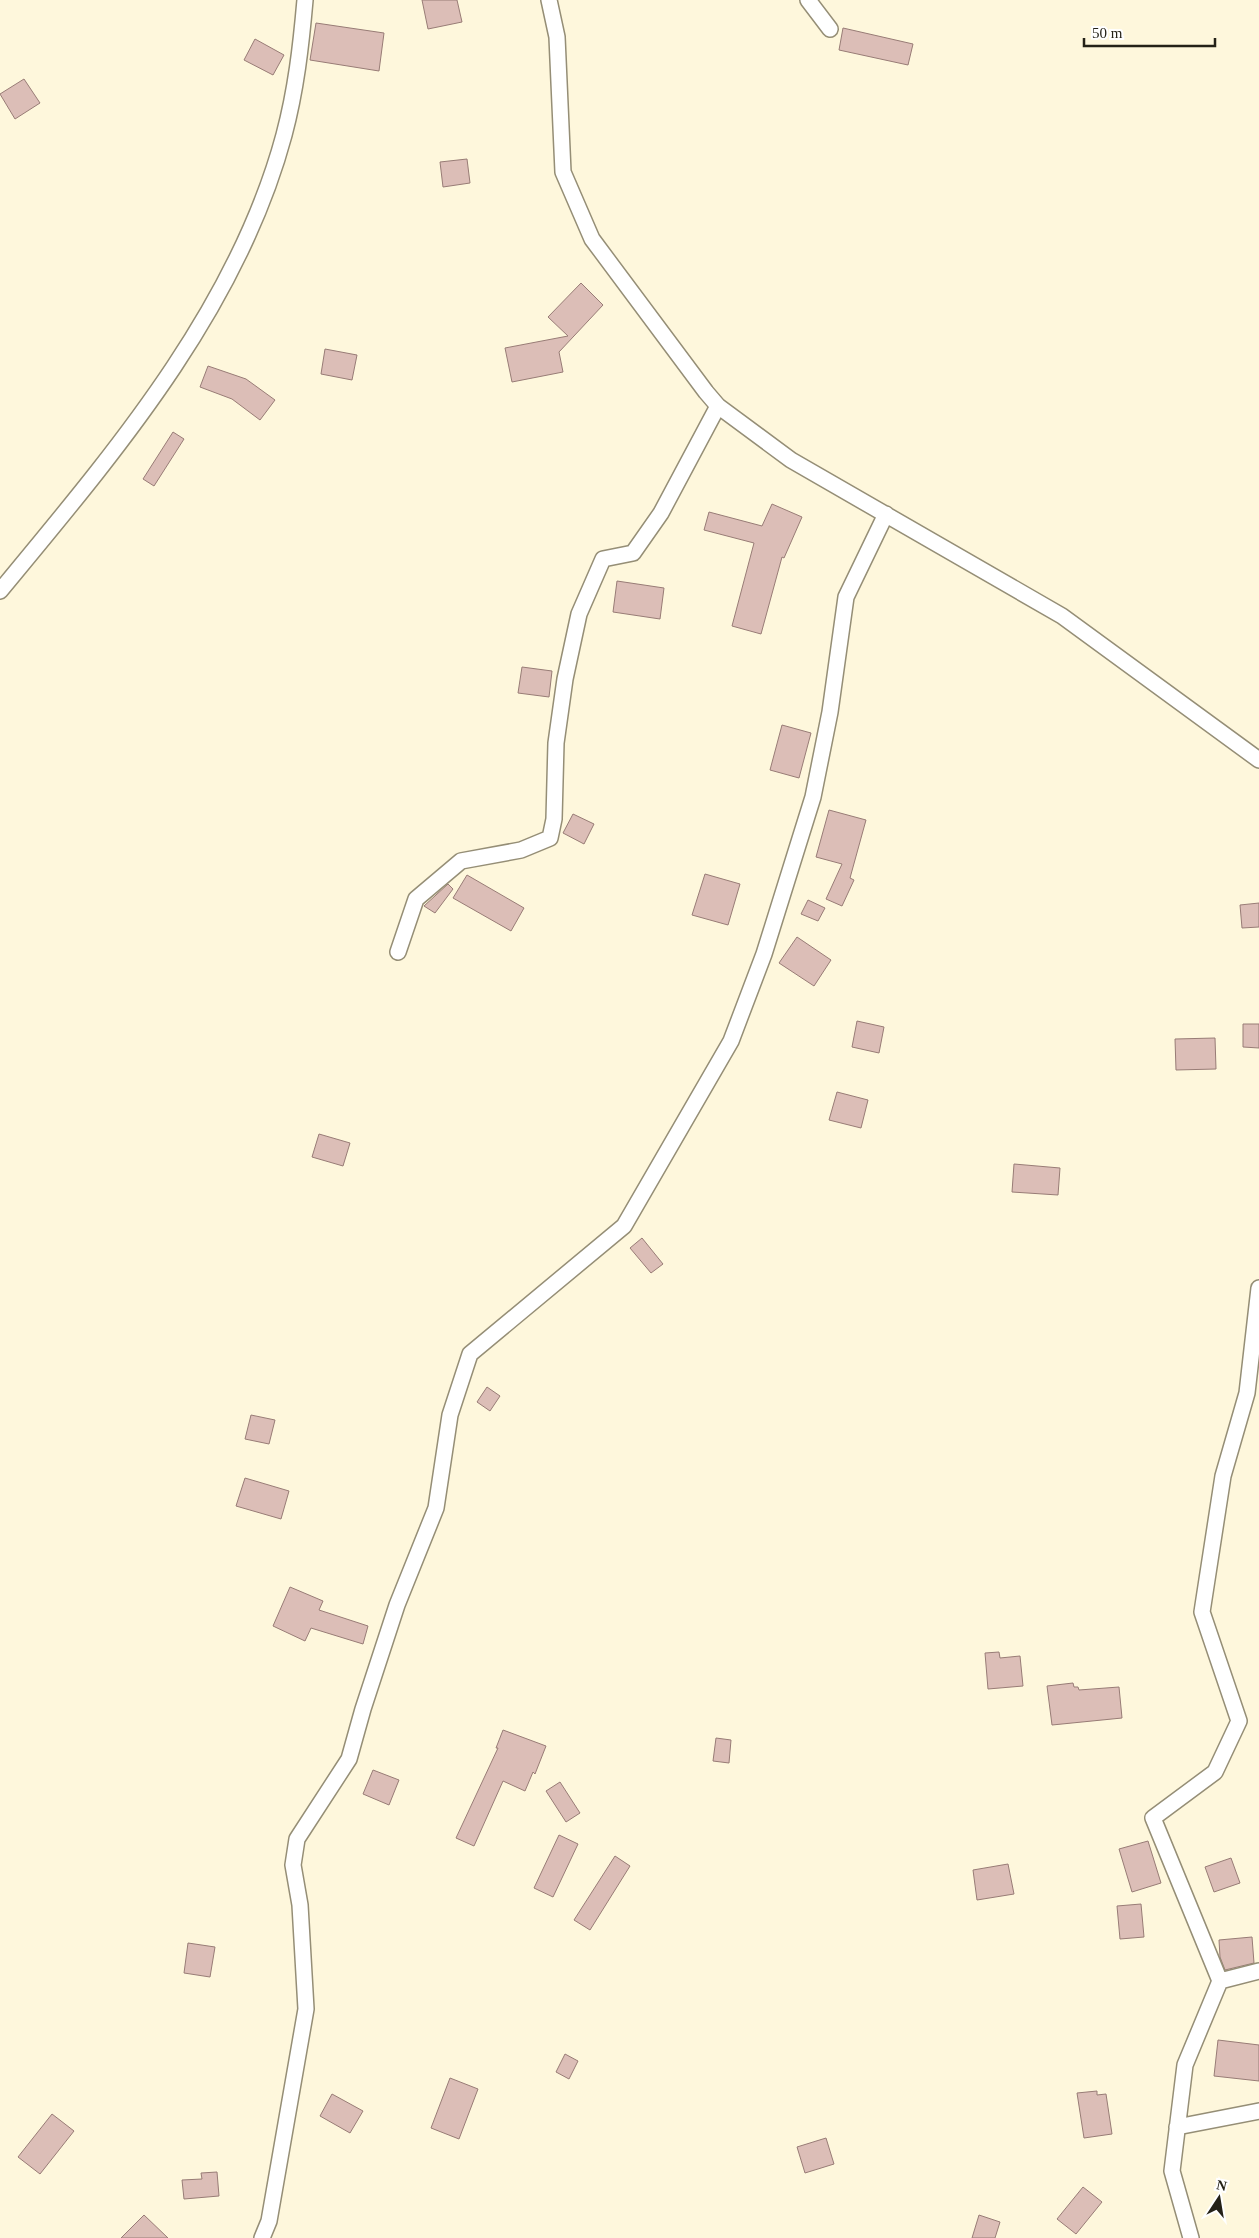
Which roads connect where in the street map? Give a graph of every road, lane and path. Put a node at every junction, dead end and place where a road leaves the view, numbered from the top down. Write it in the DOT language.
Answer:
graph roads {
  1 [pos="304,0"];
  2 [pos="550,0"];
  3 [pos="808,0"];
  4 [pos="830,29"];
  5 [pos="718,406"];
  6 [pos="886,514"];
  7 [pos="0,591"];
  8 [pos="1259,760"];
  9 [pos="398,952"];
  10 [pos="1259,1288"];
  11 [pos="1259,1971"];
  12 [pos="1220,1982"];
  13 [pos="1259,2111"];
  14 [pos="1177,2127"];
  15 [pos="262,2238"];
  16 [pos="1191,2238"];
  1 -- 7 [label="street"];
  2 -- 5 [label="street"];
  3 -- 4 [label="street"];
  5 -- 6 [label="street"];
  5 -- 9 [label="street"];
  6 -- 8 [label="street"];
  6 -- 15 [label="street"];
  10 -- 12 [label="street"];
  11 -- 12 [label="street"];
  12 -- 14 [label="street"];
  13 -- 14 [label="street"];
  14 -- 16 [label="street"];
}
